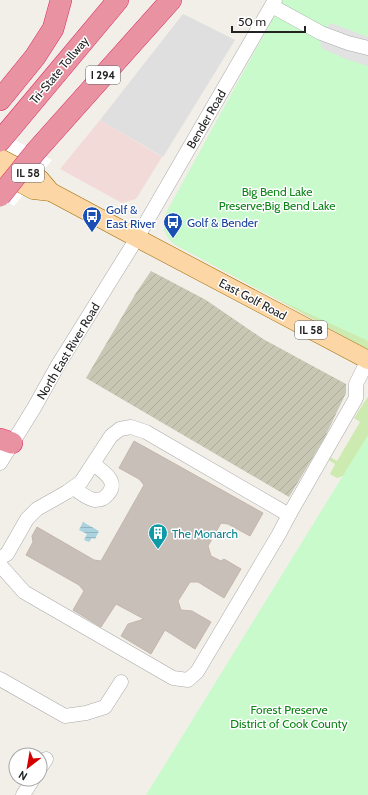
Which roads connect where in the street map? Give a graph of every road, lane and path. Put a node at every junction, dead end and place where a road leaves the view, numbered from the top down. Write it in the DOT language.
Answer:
graph roads {
  1 [pos="61,0"];
  2 [pos="118,0"];
  3 [pos="171,0"];
  4 [pos="274,3"];
  5 [pos="368,48"];
  6 [pos="0,100"];
  7 [pos="3,138"];
  8 [pos="0,158"];
  9 [pos="0,172"];
  10 [pos="51,192"];
  11 [pos="0,196"];
  12 [pos="137,238"];
  13 [pos="368,360"];
  14 [pos="362,394"];
  15 [pos="6,441"];
  16 [pos="0,463"];
  17 [pos="93,464"];
  18 [pos="73,488"];
  19 [pos="289,515"];
  20 [pos="0,558"];
  21 [pos="0,565"];
  22 [pos="0,679"];
  23 [pos="121,682"];
  1 -- 6 [label="highway"];
  2 -- 7 [label="highway, Tri-State Tollway"];
  3 -- 11 [label="highway, I 294, bridge"];
  4 -- 5 [label="street"];
  4 -- 12 [label="street, Bender Road"];
  8 -- 10 [label="main road, IL 58"];
  9 -- 10 [label="main road, IL 58"];
  10 -- 12 [label="main road, IL 58"];
  12 -- 13 [label="main road, East Golf Road / IL 58"];
  12 -- 15 [label="street, North East River Road"];
  13 -- 14 [label="street"];
  14 -- 19 [label="street"];
  15 -- 16 [label="street, North East River Road"];
  17 -- 18 [label="street"];
  17 -- 18 [label="street"];
  17 -- 19 [label="street"];
  18 -- 20 [label="street"];
  19 -- 21 [label="street"];
  22 -- 23 [label="street"];
}
